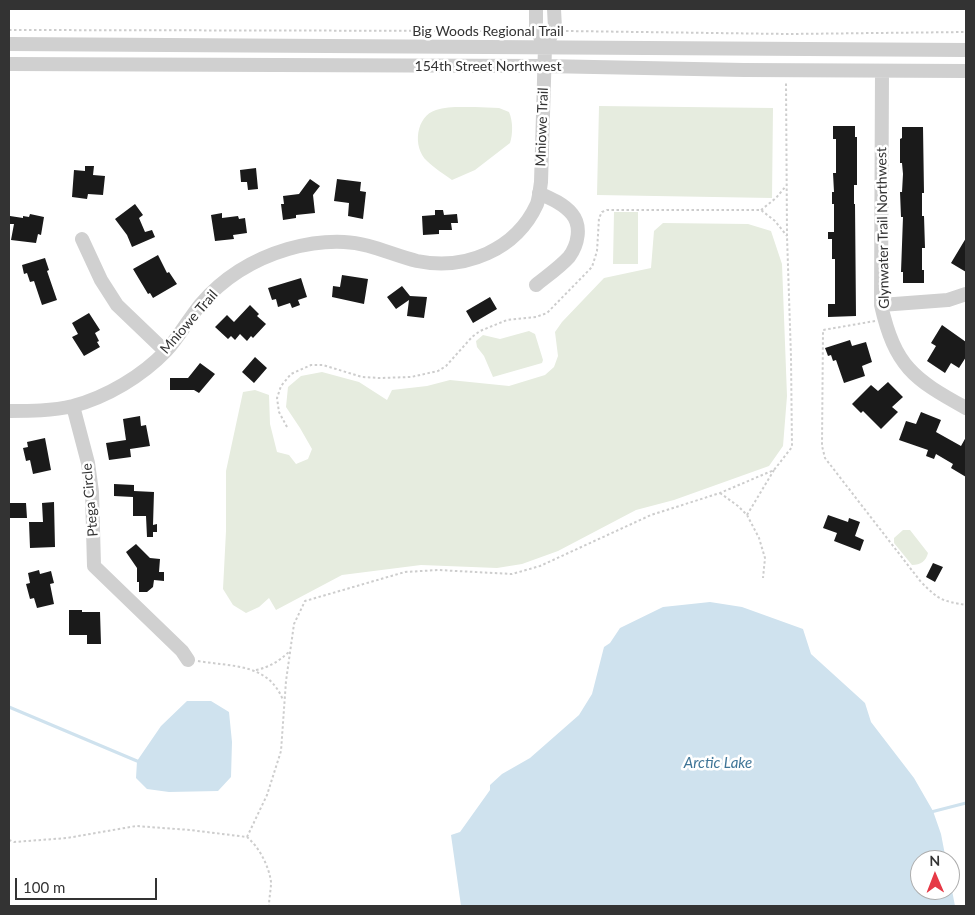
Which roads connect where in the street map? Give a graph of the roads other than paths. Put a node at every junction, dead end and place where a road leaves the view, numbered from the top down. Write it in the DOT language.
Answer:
graph roads {
  1 [pos="536,9"];
  2 [pos="554,9"];
  3 [pos="9,44"];
  4 [pos="545,47"];
  5 [pos="966,50"];
  6 [pos="9,64"];
  7 [pos="544,66"];
  8 [pos="882,70"];
  9 [pos="966,71"];
  10 [pos="539,193"];
  11 [pos="82,239"];
  12 [pos="536,285"];
  13 [pos="966,294"];
  14 [pos="881,305"];
  15 [pos="165,351"];
  16 [pos="74,406"];
  17 [pos="966,408"];
  18 [pos="9,411"];
  19 [pos="188,660"];
  1 -- 4 [label="street"];
  2 -- 4 [label="street"];
  3 -- 4 [label="street, 154th Street Northwest"];
  4 -- 5 [label="street, 154th Street Northwest"];
  4 -- 7 [label="street, Mniowe Trail"];
  6 -- 7 [label="street, 154th Street Northwest"];
  7 -- 8 [label="street, 154th Street Northwest"];
  7 -- 10 [label="street, Mniowe Trail"];
  8 -- 9 [label="street, 154th Street Northwest"];
  8 -- 14 [label="street, Glynwater Trail Northwest"];
  10 -- 12 [label="street"];
  10 -- 15 [label="street, Mniowe Trail"];
  11 -- 15 [label="street"];
  13 -- 14 [label="street"];
  14 -- 17 [label="street, Glynwater Trail Northwest"];
  15 -- 16 [label="street, Mniowe Trail"];
  16 -- 18 [label="street, Mniowe Trail"];
  16 -- 19 [label="street, Ptega Circle"];
}
